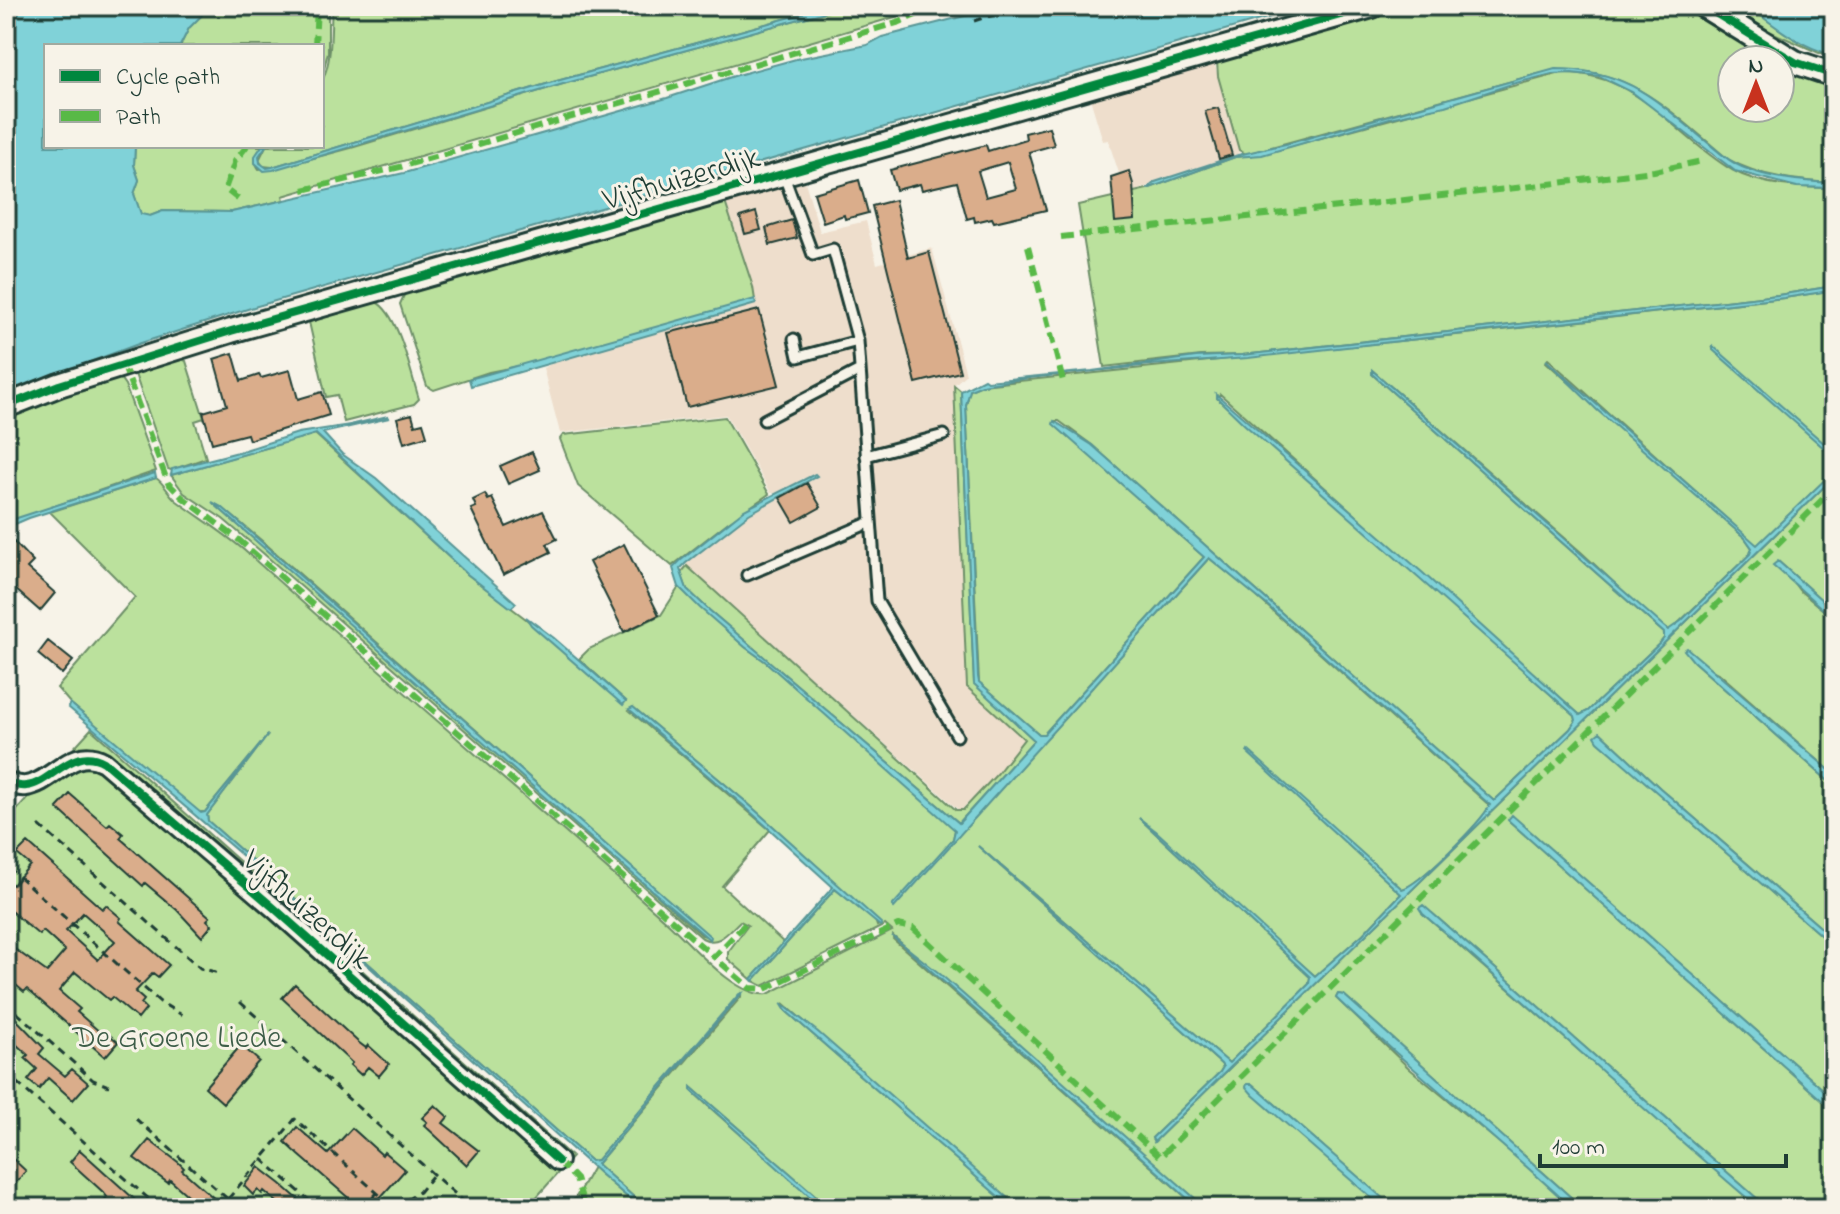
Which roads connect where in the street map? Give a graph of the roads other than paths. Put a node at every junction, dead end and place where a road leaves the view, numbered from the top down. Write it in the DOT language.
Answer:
graph roads {
  1 [pos="1372,6"];
  2 [pos="1704,6"];
  3 [pos="1834,75"];
  4 [pos="783,172"];
  5 [pos="794,339"];
  6 [pos="858,341"];
  7 [pos="860,370"];
  8 [pos="6,406"];
  9 [pos="764,420"];
  10 [pos="944,435"];
  11 [pos="866,456"];
  12 [pos="871,522"];
  13 [pos="747,575"];
  14 [pos="957,736"];
  15 [pos="6,783"];
  16 [pos="558,1161"];
  1 -- 4 [label="street, Vijfhuizerdijk"];
  2 -- 3 [label="street"];
  4 -- 6 [label="lane"];
  4 -- 8 [label="street, Vijfhuizerdijk"];
  5 -- 6 [label="lane"];
  6 -- 7 [label="lane"];
  7 -- 9 [label="lane"];
  7 -- 11 [label="lane"];
  10 -- 11 [label="lane"];
  11 -- 12 [label="lane"];
  12 -- 13 [label="lane"];
  12 -- 14 [label="lane"];
  15 -- 16 [label="street, Vijfhuizerdijk"];
}
